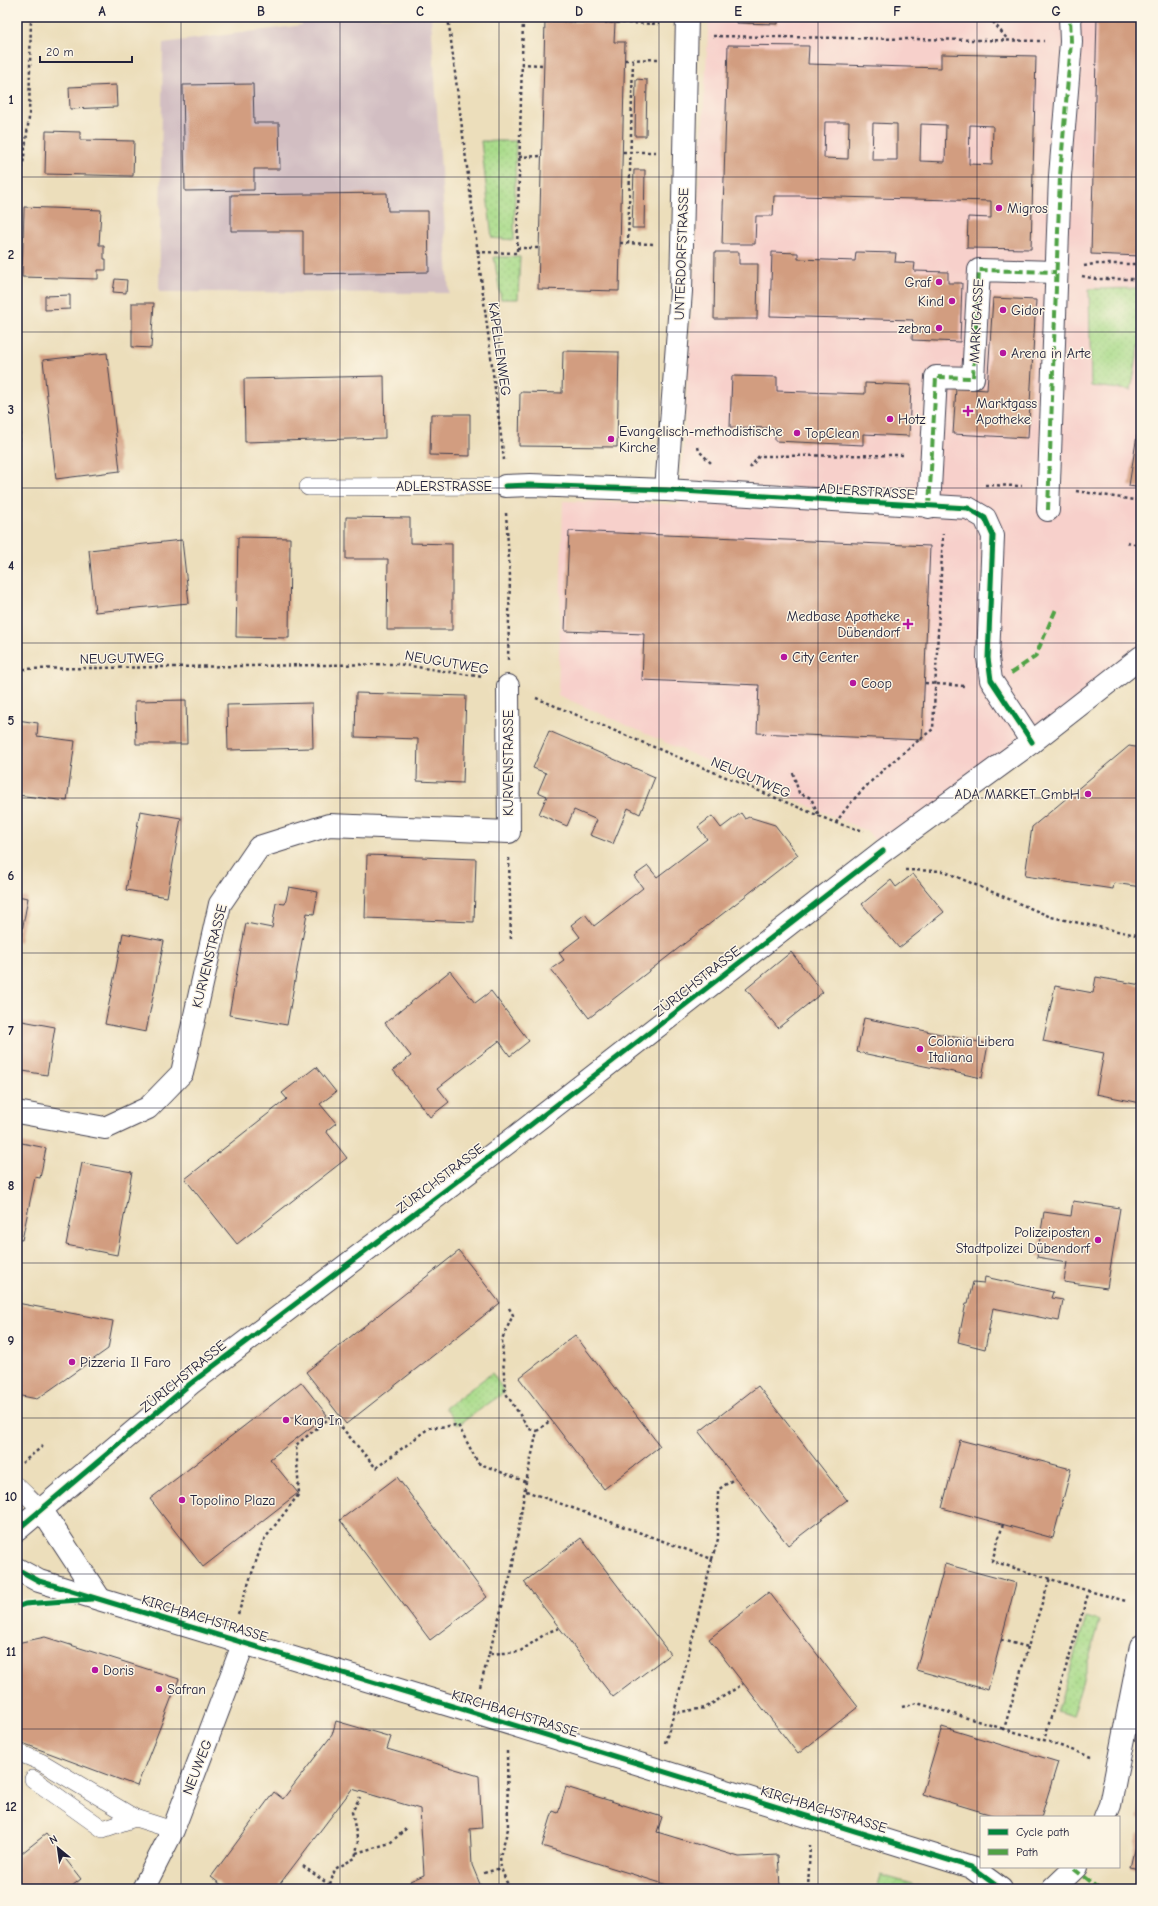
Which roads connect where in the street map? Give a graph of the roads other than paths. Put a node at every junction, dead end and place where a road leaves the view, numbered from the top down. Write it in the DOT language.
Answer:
graph roads {
  1 [pos="687,17"];
  2 [pos="1070,17"];
  3 [pos="1056,272"];
  4 [pos="505,486"];
  5 [pos="308,487"];
  6 [pos="666,490"];
  7 [pos="929,507"];
  8 [pos="1048,510"];
  9 [pos="1141,657"];
  10 [pos="508,686"];
  11 [pos="1032,742"];
  12 [pos="17,1112"];
  13 [pos="17,1486"];
  14 [pos="40,1509"];
  15 [pos="17,1530"];
  16 [pos="17,1569"];
  17 [pos="100,1599"];
  18 [pos="237,1640"];
  19 [pos="1141,1646"];
  20 [pos="1133,1735"];
  21 [pos="17,1752"];
  22 [pos="32,1779"];
  23 [pos="1105,1816"];
  24 [pos="135,1818"];
  25 [pos="173,1830"];
  26 [pos="1075,1868"];
  27 [pos="143,1889"];
  28 [pos="1002,1889"];
  29 [pos="1053,1889"];
  1 -- 6 [label="street, UNTERDORFSTRASSE"];
  2 -- 3 [label="street"];
  3 -- 7 [label="street, MARKTGASSE"];
  3 -- 8 [label="street"];
  4 -- 5 [label="lane, ADLERSTRASSE"];
  4 -- 6 [label="street, ADLERSTRASSE"];
  6 -- 7 [label="street, ADLERSTRASSE"];
  7 -- 11 [label="street, ADLERSTRASSE"];
  9 -- 11 [label="street, ZÜRICHSTRASSE"];
  10 -- 12 [label="street, KURVENSTRASSE"];
  11 -- 14 [label="street, ZÜRICHSTRASSE"];
  13 -- 14 [label="lane"];
  14 -- 15 [label="street, ZÜRICHSTRASSE"];
  14 -- 17 [label="street"];
  16 -- 17 [label="street, KIRCHBACHSTRASSE"];
  17 -- 18 [label="street, KIRCHBACHSTRASSE"];
  18 -- 25 [label="street, NEUWEG"];
  18 -- 28 [label="street, KIRCHBACHSTRASSE"];
  19 -- 20 [label="street"];
  20 -- 23 [label="street"];
  21 -- 24 [label="lane"];
  22 -- 24 [label="lane"];
  24 -- 25 [label="lane"];
  25 -- 27 [label="street, NEUWEG"];
  26 -- 29 [label="street"];
}
